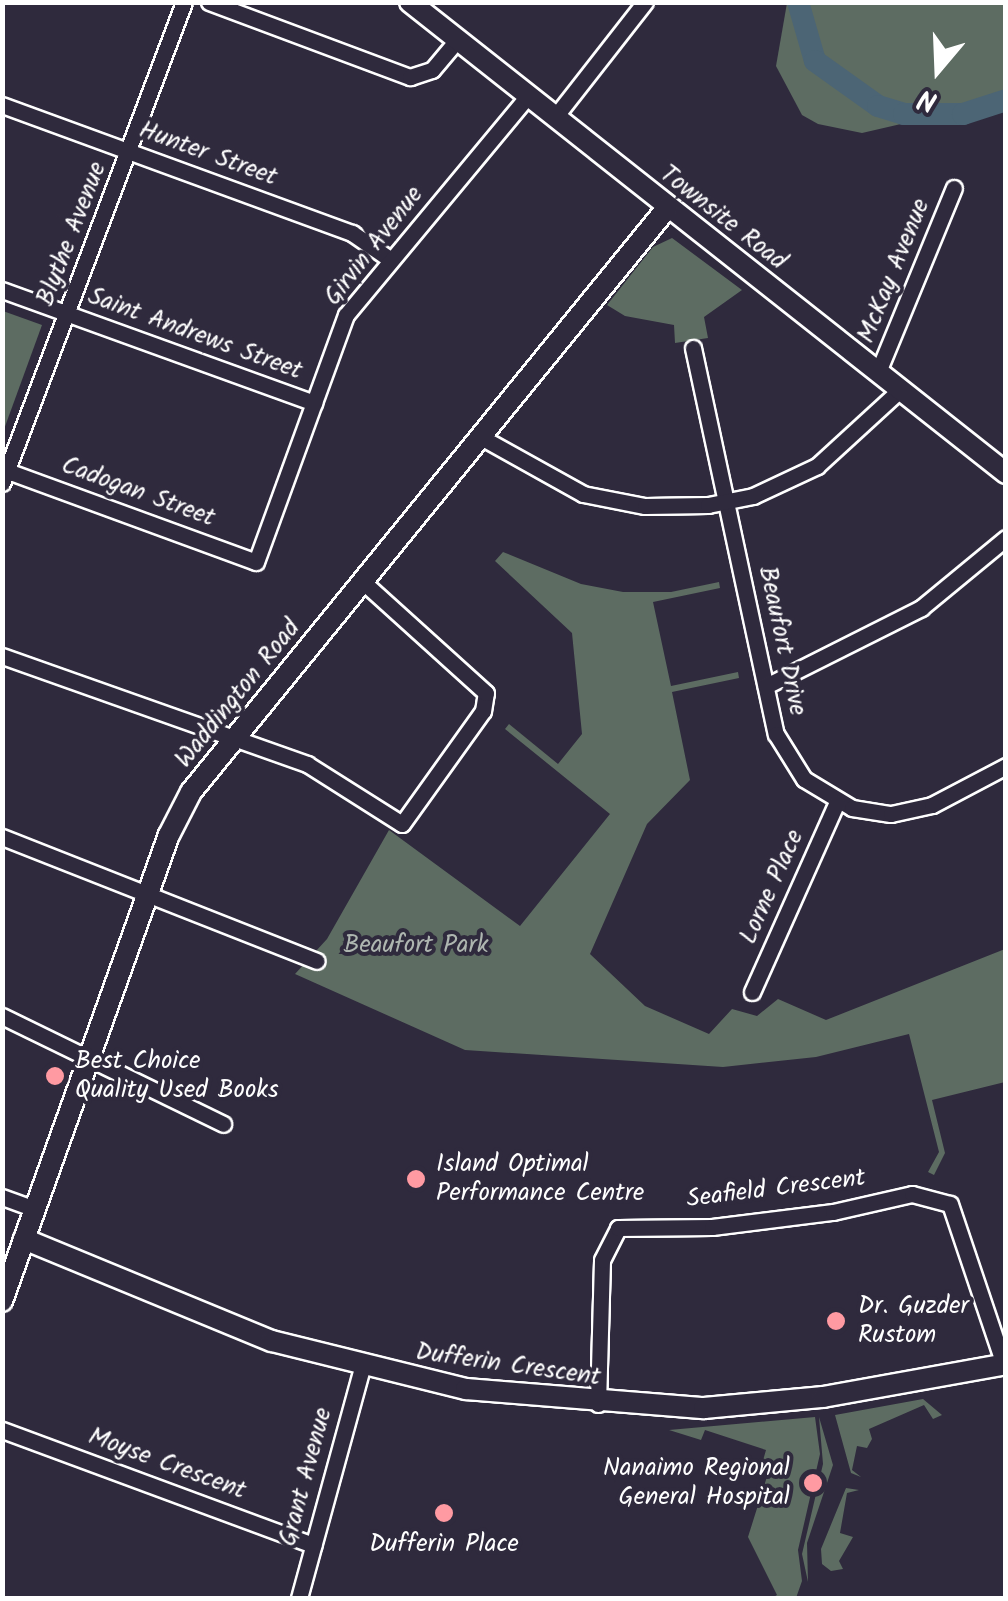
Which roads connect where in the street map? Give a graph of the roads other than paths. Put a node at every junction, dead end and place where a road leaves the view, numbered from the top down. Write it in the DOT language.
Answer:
graph roads {
  1 [pos="184,2"];
  2 [pos="209,2"];
  3 [pos="410,2"];
  4 [pos="644,2"];
  5 [pos="457,40"];
  6 [pos="528,96"];
  7 [pos="2,105"];
  8 [pos="555,117"];
  9 [pos="131,152"];
  10 [pos="954,188"];
  11 [pos="668,207"];
  12 [pos="392,260"];
  13 [pos="2,290"];
  14 [pos="68,314"];
  15 [pos="693,348"];
  16 [pos="878,372"];
  17 [pos="900,390"];
  18 [pos="314,403"];
  19 [pos="479,436"];
  20 [pos="1006,473"];
  21 [pos="4,474"];
  22 [pos="727,502"];
  23 [pos="1006,538"];
  24 [pos="256,562"];
  25 [pos="362,581"];
  26 [pos="2,656"];
  27 [pos="766,686"];
  28 [pos="231,737"];
  29 [pos="1006,766"];
  30 [pos="837,802"];
  31 [pos="2,837"];
  32 [pos="148,890"];
  33 [pos="316,961"];
  34 [pos="752,992"];
  35 [pos="2,1016"];
  36 [pos="90,1054"];
  37 [pos="223,1124"];
  38 [pos="2,1197"];
  39 [pos="35,1209"];
  40 [pos="24,1240"];
  41 [pos="2,1301"];
  42 [pos="1005,1364"];
  43 [pos="362,1368"];
  44 [pos="598,1404"];
  45 [pos="2,1430"];
  46 [pos="313,1545"];
  47 [pos="299,1598"];
  1 -- 9 [label="street, Blythe Avenue"];
  2 -- 5 [label="street"];
  3 -- 5 [label="street, Townsite Road"];
  4 -- 8 [label="street"];
  5 -- 6 [label="street, Townsite Road"];
  6 -- 8 [label="street, Townsite Road"];
  6 -- 12 [label="street, Girvin Avenue"];
  7 -- 9 [label="street, Hunter Street"];
  8 -- 11 [label="street, Townsite Road"];
  9 -- 12 [label="street, Hunter Street"];
  9 -- 14 [label="street, Blythe Avenue"];
  10 -- 16 [label="street, McKay Avenue"];
  11 -- 16 [label="street, Townsite Road"];
  11 -- 19 [label="street, Waddington Road"];
  12 -- 18 [label="street, Girvin Avenue"];
  13 -- 14 [label="street, Saint Andrews Street"];
  14 -- 18 [label="street, Saint Andrews Street"];
  14 -- 21 [label="street, Blythe Avenue"];
  15 -- 22 [label="street, Beaufort Drive"];
  16 -- 17 [label="street, Townsite Road"];
  17 -- 20 [label="street, Townsite Road"];
  17 -- 22 [label="street"];
  18 -- 24 [label="street, Girvin Avenue"];
  19 -- 22 [label="street"];
  19 -- 25 [label="street, Waddington Road"];
  21 -- 24 [label="street, Cadogan Street"];
  22 -- 27 [label="street, Beaufort Drive"];
  23 -- 27 [label="street"];
  25 -- 28 [label="street, Waddington Road"];
  25 -- 28 [label="street"];
  26 -- 28 [label="street"];
  27 -- 30 [label="street, Beaufort Drive"];
  28 -- 32 [label="street, Waddington Road"];
  29 -- 30 [label="street"];
  30 -- 34 [label="street, Lorne Place"];
  31 -- 32 [label="street"];
  32 -- 33 [label="street"];
  32 -- 36 [label="street, Waddington Road"];
  35 -- 36 [label="street"];
  36 -- 37 [label="street"];
  36 -- 39 [label="street, Waddington Road"];
  38 -- 39 [label="street"];
  39 -- 40 [label="street, Waddington Road"];
  40 -- 41 [label="street, Waddington Road"];
  40 -- 43 [label="street, Dufferin Crescent"];
  42 -- 44 [label="street, Dufferin Crescent"];
  42 -- 44 [label="street, Seafield Crescent"];
  43 -- 44 [label="street, Dufferin Crescent"];
  43 -- 46 [label="street, Grant Avenue"];
  45 -- 46 [label="street, Moyse Crescent"];
  46 -- 47 [label="street, Grant Avenue"];
}
